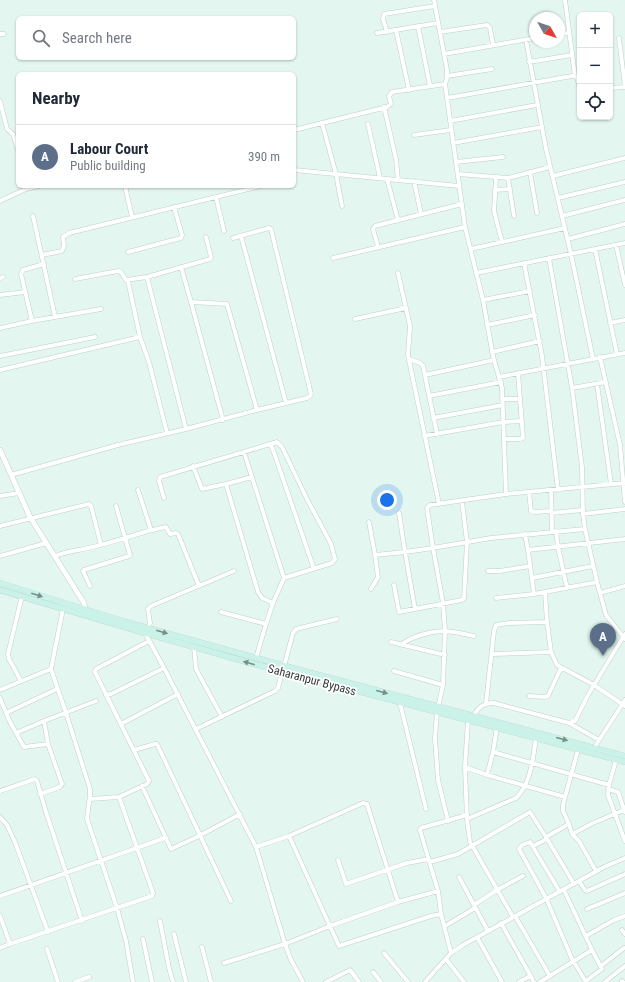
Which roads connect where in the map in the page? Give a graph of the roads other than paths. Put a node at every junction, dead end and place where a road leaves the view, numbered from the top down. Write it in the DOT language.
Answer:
graph roads {
  1 [pos="434,0"];
  2 [pos="565,0"];
  3 [pos="435,6"];
  4 [pos="438,23"];
  5 [pos="418,26"];
  6 [pos="396,30"];
  7 [pos="387,32"];
  8 [pos="440,32"];
  9 [pos="570,32"];
  10 [pos="377,33"];
  11 [pos="565,33"];
  12 [pos="618,38"];
  13 [pos="529,39"];
  14 [pos="526,40"];
  15 [pos="493,45"];
  16 [pos="444,54"];
  17 [pos="572,55"];
  18 [pos="623,59"];
  19 [pos="529,62"];
  20 [pos="492,69"];
  21 [pos="447,76"];
  22 [pos="575,76"];
  23 [pos="445,84"];
  24 [pos="533,84"];
  25 [pos="579,84"];
  26 [pos="430,86"];
  27 [pos="613,88"];
  28 [pos="409,90"];
  29 [pos="446,98"];
  30 [pos="0,101"];
  31 [pos="537,105"];
  32 [pos="384,107"];
  33 [pos="1,112"];
  34 [pos="450,121"];
  35 [pos="322,123"];
  36 [pos="368,124"];
  37 [pos="542,127"];
  38 [pos="296,130"];
  39 [pos="451,130"];
  40 [pos="414,135"];
  41 [pos="453,143"];
  42 [pos="16,144"];
  43 [pos="504,156"];
  44 [pos="625,158"];
  45 [pos="456,162"];
  46 [pos="550,167"];
  47 [pos="296,170"];
  48 [pos="530,172"];
  49 [pos="336,174"];
  50 [pos="458,174"];
  51 [pos="553,176"];
  52 [pos="380,178"];
  53 [pos="496,178"];
  54 [pos="508,178"];
  55 [pos="387,179"];
  56 [pos="398,180"];
  57 [pos="414,181"];
  58 [pos="625,182"];
  59 [pos="459,186"];
  60 [pos="30,188"];
  61 [pos="125,188"];
  62 [pos="253,188"];
  63 [pos="510,189"];
  64 [pos="495,190"];
  65 [pos="216,197"];
  66 [pos="558,198"];
  67 [pos="625,200"];
  68 [pos="0,201"];
  69 [pos="462,204"];
  70 [pos="342,206"];
  71 [pos="174,207"];
  72 [pos="537,213"];
  73 [pos="421,214"];
  74 [pos="33,216"];
  75 [pos="514,216"];
  76 [pos="562,216"];
  77 [pos="132,217"];
  78 [pos="398,220"];
  79 [pos="625,224"];
  80 [pos="465,227"];
  81 [pos="565,228"];
  82 [pos="224,231"];
  83 [pos="241,236"];
  84 [pos="206,237"];
  85 [pos="233,238"];
  86 [pos="568,238"];
  87 [pos="502,242"];
  88 [pos="625,243"];
  89 [pos="616,245"];
  90 [pos="378,247"];
  91 [pos="471,249"];
  92 [pos="595,249"];
  93 [pos="128,252"];
  94 [pos="571,254"];
  95 [pos="42,255"];
  96 [pos="333,258"];
  97 [pos="549,258"];
  98 [pos="524,263"];
  99 [pos="44,264"];
  100 [pos="181,267"];
  101 [pos="398,273"];
  102 [pos="476,273"];
  103 [pos="147,277"];
  104 [pos="75,279"];
  105 [pos="128,281"];
  106 [pos="625,285"];
  107 [pos="530,291"];
  108 [pos="25,292"];
  109 [pos="0,295"];
  110 [pos="482,300"];
  111 [pos="191,302"];
  112 [pos="406,308"];
  113 [pos="101,309"];
  114 [pos="534,315"];
  115 [pos="55,317"];
  116 [pos="355,319"];
  117 [pos="625,320"];
  118 [pos="32,321"];
  119 [pos="610,323"];
  120 [pos="487,325"];
  121 [pos="0,328"];
  122 [pos="95,337"];
  123 [pos="140,337"];
  124 [pos="540,341"];
  125 [pos="492,352"];
  126 [pos="625,353"];
  127 [pos="617,354"];
  128 [pos="0,356"];
  129 [pos="600,357"];
  130 [pos="592,359"];
  131 [pos="409,360"];
  132 [pos="494,360"];
  133 [pos="568,363"];
  134 [pos="544,368"];
  135 [pos="0,370"];
  136 [pos="518,373"];
  137 [pos="425,375"];
  138 [pos="499,376"];
  139 [pos="501,382"];
  140 [pos="606,382"];
  141 [pos="597,384"];
  142 [pos="572,388"];
  143 [pos="429,396"];
  144 [pos="520,399"];
  145 [pos="502,400"];
  146 [pos="286,403"];
  147 [pos="503,406"];
  148 [pos="257,410"];
  149 [pos="433,418"];
  150 [pos="223,420"];
  151 [pos="522,421"];
  152 [pos="503,422"];
  153 [pos="186,429"];
  154 [pos="168,433"];
  155 [pos="437,434"];
  156 [pos="424,436"];
  157 [pos="504,439"];
  158 [pos="272,444"];
  159 [pos="0,450"];
  160 [pos="244,452"];
  161 [pos="193,466"];
  162 [pos="11,475"];
  163 [pos="252,477"];
  164 [pos="624,483"];
  165 [pos="226,484"];
  166 [pos="611,484"];
  167 [pos="582,488"];
  168 [pos="138,490"];
  169 [pos="551,490"];
  170 [pos="558,490"];
  171 [pos="19,492"];
  172 [pos="529,492"];
  173 [pos="506,494"];
  174 [pos="0,496"];
  175 [pos="164,498"];
  176 [pos="462,501"];
  177 [pos="625,502"];
  178 [pos="438,504"];
  179 [pos="116,506"];
  180 [pos="625,509"];
  181 [pos="551,512"];
  182 [pos="583,512"];
  183 [pos="398,513"];
  184 [pos="30,518"];
  185 [pos="369,522"];
  186 [pos="0,526"];
  187 [pos="585,529"];
  188 [pos="151,530"];
  189 [pos="554,531"];
  190 [pos="525,534"];
  191 [pos="125,537"];
  192 [pos="625,539"];
  193 [pos="467,542"];
  194 [pos="46,543"];
  195 [pos="588,544"];
  196 [pos="101,545"];
  197 [pos="558,547"];
  198 [pos="433,548"];
  199 [pos="528,550"];
  200 [pos="405,552"];
  201 [pos="376,555"];
  202 [pos="0,556"];
  203 [pos="55,556"];
  204 [pos="530,566"];
  205 [pos="592,566"];
  206 [pos="314,569"];
  207 [pos="234,571"];
  208 [pos="488,571"];
  209 [pos="563,572"];
  210 [pos="284,578"];
  211 [pos="532,578"];
  212 [pos="597,582"];
  213 [pos="0,583"];
  214 [pos="394,585"];
  215 [pos="90,586"];
  216 [pos="199,586"];
  217 [pos="625,586"];
  218 [pos="567,588"];
  219 [pos="371,589"];
  220 [pos="0,590"];
  221 [pos="545,592"];
  222 [pos="600,593"];
  223 [pos="534,594"];
  224 [pos="22,596"];
  225 [pos="496,598"];
  226 [pos="443,603"];
  227 [pos="273,604"];
  228 [pos="63,609"];
  229 [pos="415,609"];
  230 [pos="85,612"];
  231 [pos="221,612"];
  232 [pos="337,619"];
  233 [pos="547,622"];
  234 [pos="266,624"];
  235 [pos="146,630"];
  236 [pos="445,631"];
  237 [pos="474,636"];
  238 [pos="624,637"];
  239 [pos="149,641"];
  240 [pos="391,642"];
  241 [pos="402,644"];
  242 [pos="194,647"];
  243 [pos="551,652"];
  244 [pos="493,654"];
  245 [pos="445,655"];
  246 [pos="256,658"];
  247 [pos="268,665"];
  248 [pos="164,668"];
  249 [pos="561,668"];
  250 [pos="51,669"];
  251 [pos="283,669"];
  252 [pos="394,671"];
  253 [pos="21,681"];
  254 [pos="443,684"];
  255 [pos="594,685"];
  256 [pos="57,689"];
  257 [pos="0,690"];
  258 [pos="106,694"];
  259 [pos="178,694"];
  260 [pos="529,696"];
  261 [pos="0,698"];
  262 [pos="625,700"];
  263 [pos="96,701"];
  264 [pos="400,703"];
  265 [pos="486,703"];
  266 [pos="623,705"];
  267 [pos="438,709"];
  268 [pos="66,713"];
  269 [pos="6,714"];
  270 [pos="222,717"];
  271 [pos="470,718"];
  272 [pos="44,721"];
  273 [pos="569,723"];
  274 [pos="121,724"];
  275 [pos="497,727"];
  276 [pos="196,729"];
  277 [pos="16,733"];
  278 [pos="536,738"];
  279 [pos="599,740"];
  280 [pos="48,744"];
  281 [pos="594,748"];
  282 [pos="134,750"];
  283 [pos="578,750"];
  284 [pos="494,752"];
  285 [pos="625,756"];
  286 [pos="616,760"];
  287 [pos="625,762"];
  288 [pos="532,764"];
  289 [pos="465,767"];
  290 [pos="571,774"];
  291 [pos="487,775"];
  292 [pos="142,786"];
  293 [pos="525,786"];
  294 [pos="609,787"];
  295 [pos="0,791"];
  296 [pos="40,794"];
  297 [pos="119,796"];
  298 [pos="565,797"];
  299 [pos="90,799"];
  300 [pos="426,808"];
  301 [pos="624,808"];
  302 [pos="240,814"];
  303 [pos="614,814"];
  304 [pos="0,817"];
  305 [pos="467,817"];
  306 [pos="448,821"];
  307 [pos="569,824"];
  308 [pos="572,834"];
  309 [pos="199,836"];
  310 [pos="289,836"];
  311 [pos="165,838"];
  312 [pos="546,838"];
  313 [pos="625,841"];
  314 [pos="472,846"];
  315 [pos="533,846"];
  316 [pos="256,847"];
  317 [pos="137,848"];
  318 [pos="101,860"];
  319 [pos="338,860"];
  320 [pos="625,860"];
  321 [pos="430,861"];
  322 [pos="388,870"];
  323 [pos="596,871"];
  324 [pos="66,873"];
  325 [pos="625,874"];
  326 [pos="523,876"];
  327 [pos="459,877"];
  328 [pos="580,881"];
  329 [pos="574,884"];
  330 [pos="30,885"];
  331 [pos="497,890"];
  332 [pos="438,891"];
  333 [pos="562,891"];
  334 [pos="625,892"];
  335 [pos="0,896"];
  336 [pos="546,898"];
  337 [pos="231,901"];
  338 [pos="398,902"];
  339 [pos="474,906"];
  340 [pos="117,908"];
  341 [pos="587,909"];
  342 [pos="441,914"];
  343 [pos="0,916"];
  344 [pos="514,916"];
  345 [pos="625,916"];
  346 [pos="82,921"];
  347 [pos="160,921"];
  348 [pos="501,923"];
  349 [pos="330,926"];
  350 [pos="445,926"];
  351 [pos="488,930"];
  352 [pos="622,930"];
  353 [pos="48,932"];
  354 [pos="174,934"];
  355 [pos="625,934"];
  356 [pos="586,936"];
  357 [pos="477,938"];
  358 [pos="143,939"];
  359 [pos="10,944"];
  360 [pos="285,944"];
  361 [pos="202,947"];
  362 [pos="0,948"];
  363 [pos="624,948"];
  364 [pos="47,949"];
  365 [pos="592,950"];
  366 [pos="384,953"];
  367 [pos="451,953"];
  368 [pos="446,959"];
  369 [pos="573,962"];
  370 [pos="224,963"];
  371 [pos="601,966"];
  372 [pos="625,966"];
  373 [pos="373,972"];
  374 [pos="530,976"];
  375 [pos="550,976"];
  376 [pos="88,977"];
  377 [pos="428,981"];
  378 [pos="58,982"];
  379 [pos="75,982"];
  380 [pos="133,982"];
  381 [pos="152,982"];
  382 [pos="173,982"];
  383 [pos="186,982"];
  384 [pos="211,982"];
  385 [pos="303,982"];
  386 [pos="326,982"];
  387 [pos="359,982"];
  388 [pos="381,982"];
  389 [pos="408,982"];
  390 [pos="464,982"];
  391 [pos="502,982"];
  392 [pos="518,982"];
  393 [pos="534,982"];
  394 [pos="540,982"];
  395 [pos="586,982"];
  396 [pos="606,982"];
  1 -- 3 [label="street"];
  2 -- 9 [label="street"];
  3 -- 4 [label="street"];
  3 -- 7 [label="street"];
  4 -- 5 [label="street"];
  4 -- 8 [label="street"];
  5 -- 6 [label="street"];
  5 -- 26 [label="street"];
  6 -- 7 [label="street"];
  6 -- 28 [label="street"];
  7 -- 10 [label="street"];
  8 -- 15 [label="street"];
  8 -- 16 [label="street"];
  9 -- 11 [label="street"];
  9 -- 17 [label="street"];
  12 -- 18 [label="street"];
  13 -- 14 [label="street"];
  14 -- 15 [label="street"];
  14 -- 19 [label="street"];
  15 -- 16 [label="street"];
  16 -- 21 [label="street"];
  17 -- 19 [label="street"];
  17 -- 22 [label="street"];
  18 -- 27 [label="street"];
  19 -- 24 [label="street"];
  20 -- 21 [label="street"];
  21 -- 23 [label="street"];
  22 -- 24 [label="street"];
  22 -- 25 [label="street"];
  23 -- 26 [label="street"];
  23 -- 29 [label="street"];
  24 -- 29 [label="street"];
  24 -- 31 [label="street"];
  26 -- 28 [label="street"];
  28 -- 32 [label="street"];
  29 -- 34 [label="street"];
  30 -- 33 [label="street"];
  31 -- 34 [label="street"];
  31 -- 37 [label="street"];
  32 -- 35 [label="street"];
  32 -- 56 [label="street"];
  33 -- 42 [label="street"];
  34 -- 39 [label="street"];
  35 -- 38 [label="street"];
  35 -- 49 [label="street"];
  36 -- 52 [label="street"];
  37 -- 41 [label="street"];
  37 -- 46 [label="street"];
  39 -- 40 [label="street"];
  39 -- 41 [label="street"];
  41 -- 45 [label="street"];
  43 -- 45 [label="street"];
  44 -- 51 [label="street"];
  45 -- 50 [label="street"];
  46 -- 48 [label="street"];
  46 -- 51 [label="street"];
  47 -- 49 [label="street"];
  48 -- 54 [label="street"];
  48 -- 72 [label="street"];
  49 -- 52 [label="street"];
  49 -- 70 [label="street"];
  50 -- 53 [label="street"];
  50 -- 59 [label="street"];
  51 -- 66 [label="street"];
  52 -- 55 [label="street"];
  53 -- 54 [label="street"];
  53 -- 64 [label="street"];
  54 -- 63 [label="street"];
  55 -- 56 [label="street"];
  55 -- 78 [label="street"];
  56 -- 57 [label="street"];
  57 -- 59 [label="street"];
  57 -- 73 [label="street"];
  58 -- 66 [label="street"];
  59 -- 69 [label="street"];
  60 -- 68 [label="street"];
  61 -- 77 [label="street"];
  62 -- 65 [label="street"];
  63 -- 64 [label="street"];
  63 -- 75 [label="street"];
  64 -- 87 [label="street"];
  65 -- 71 [label="street"];
  65 -- 82 [label="street"];
  66 -- 76 [label="street"];
  67 -- 76 [label="street"];
  69 -- 73 [label="street"];
  69 -- 80 [label="street"];
  71 -- 77 [label="street"];
  71 -- 93 [label="street"];
  73 -- 78 [label="street"];
  74 -- 95 [label="street"];
  76 -- 81 [label="street"];
  77 -- 95 [label="street"];
  78 -- 90 [label="street"];
  79 -- 86 [label="street"];
  80 -- 90 [label="street"];
  80 -- 91 [label="street"];
  81 -- 86 [label="street"];
  81 -- 87 [label="street"];
  83 -- 85 [label="street"];
  83 -- 146 [label="street"];
  83 -- 146 [label="street"];
  84 -- 100 [label="street"];
  86 -- 94 [label="street"];
  87 -- 91 [label="street"];
  88 -- 89 [label="street"];
  89 -- 92 [label="street"];
  89 -- 106 [label="street"];
  90 -- 96 [label="street"];
  91 -- 102 [label="street"];
  92 -- 94 [label="street"];
  92 -- 119 [label="street"];
  94 -- 97 [label="street"];
  94 -- 130 [label="street"];
  95 -- 99 [label="street"];
  97 -- 98 [label="street"];
  97 -- 133 [label="street"];
  98 -- 102 [label="street"];
  98 -- 107 [label="street"];
  99 -- 108 [label="street"];
  99 -- 115 [label="street"];
  100 -- 103 [label="street"];
  100 -- 111 [label="street"];
  101 -- 112 [label="street"];
  102 -- 110 [label="street"];
  103 -- 105 [label="street"];
  103 -- 153 [label="street"];
  104 -- 105 [label="street"];
  105 -- 123 [label="street"];
  107 -- 110 [label="street"];
  107 -- 114 [label="street"];
  108 -- 109 [label="street"];
  108 -- 118 [label="street"];
  110 -- 120 [label="street"];
  111 -- 148 [label="street"];
  111 -- 150 [label="street"];
  112 -- 116 [label="street"];
  112 -- 131 [label="street"];
  113 -- 115 [label="street"];
  114 -- 120 [label="street"];
  114 -- 124 [label="street"];
  115 -- 118 [label="street"];
  117 -- 119 [label="street"];
  118 -- 121 [label="street"];
  119 -- 127 [label="street"];
  120 -- 125 [label="street"];
  122 -- 128 [label="street"];
  123 -- 135 [label="street"];
  123 -- 154 [label="street"];
  124 -- 125 [label="street"];
  124 -- 134 [label="street"];
  125 -- 132 [label="street"];
  126 -- 127 [label="street"];
  127 -- 129 [label="street"];
  129 -- 130 [label="street"];
  129 -- 140 [label="street"];
  130 -- 133 [label="street"];
  131 -- 137 [label="street"];
  131 -- 156 [label="street"];
  132 -- 137 [label="street"];
  132 -- 138 [label="street"];
  133 -- 134 [label="street"];
  133 -- 142 [label="street"];
  134 -- 136 [label="street"];
  134 -- 170 [label="street"];
  136 -- 138 [label="street"];
  136 -- 144 [label="street"];
  137 -- 143 [label="street"];
  138 -- 139 [label="street"];
  139 -- 143 [label="street"];
  139 -- 145 [label="street"];
  140 -- 141 [label="street"];
  140 -- 164 [label="street"];
  141 -- 142 [label="street"];
  141 -- 166 [label="street"];
  142 -- 167 [label="street"];
  143 -- 149 [label="street"];
  144 -- 145 [label="street"];
  144 -- 151 [label="street"];
  145 -- 147 [label="street"];
  146 -- 148 [label="street"];
  147 -- 149 [label="street"];
  147 -- 152 [label="street"];
  148 -- 150 [label="street"];
  149 -- 155 [label="street"];
  150 -- 153 [label="street"];
  151 -- 152 [label="street"];
  151 -- 157 [label="street"];
  152 -- 155 [label="street"];
  152 -- 157 [label="street"];
  153 -- 154 [label="street"];
  154 -- 162 [label="street"];
  155 -- 156 [label="street"];
  156 -- 178 [label="street"];
  157 -- 173 [label="street"];
  158 -- 160 [label="street"];
  158 -- 206 [label="street"];
  158 -- 206 [label="street"];
  159 -- 162 [label="street"];
  160 -- 161 [label="street"];
  160 -- 163 [label="street"];
  161 -- 165 [label="street"];
  161 -- 175 [label="street"];
  162 -- 171 [label="street"];
  163 -- 165 [label="street"];
  163 -- 210 [label="street"];
  164 -- 166 [label="street"];
  164 -- 177 [label="street"];
  165 -- 227 [label="street"];
  166 -- 167 [label="street"];
  167 -- 170 [label="street"];
  167 -- 182 [label="street"];
  168 -- 188 [label="street"];
  169 -- 170 [label="street"];
  169 -- 172 [label="street"];
  169 -- 181 [label="street"];
  171 -- 174 [label="street"];
  171 -- 184 [label="street"];
  172 -- 173 [label="street"];
  172 -- 181 [label="street"];
  173 -- 176 [label="street"];
  176 -- 178 [label="street"];
  176 -- 193 [label="street"];
  178 -- 198 [label="street"];
  179 -- 191 [label="street"];
  180 -- 182 [label="street"];
  181 -- 182 [label="street"];
  181 -- 189 [label="street"];
  182 -- 187 [label="street"];
  183 -- 200 [label="street"];
  184 -- 186 [label="street"];
  184 -- 194 [label="street"];
  184 -- 196 [label="street"];
  185 -- 201 [label="street"];
  187 -- 189 [label="street"];
  187 -- 195 [label="street"];
  188 -- 191 [label="street"];
  188 -- 216 [label="street"];
  189 -- 190 [label="street"];
  189 -- 197 [label="street"];
  190 -- 193 [label="street"];
  190 -- 199 [label="street"];
  191 -- 196 [label="street"];
  191 -- 215 [label="street"];
  192 -- 195 [label="street"];
  193 -- 198 [label="street"];
  193 -- 226 [label="street"];
  194 -- 202 [label="street"];
  194 -- 203 [label="street"];
  195 -- 197 [label="street"];
  195 -- 205 [label="street"];
  196 -- 203 [label="street"];
  197 -- 199 [label="street"];
  197 -- 209 [label="street"];
  198 -- 200 [label="street"];
  198 -- 226 [label="street"];
  199 -- 204 [label="street"];
  200 -- 201 [label="street"];
  200 -- 229 [label="street"];
  201 -- 219 [label="street"];
  203 -- 230 [label="street"];
  204 -- 208 [label="street"];
  204 -- 211 [label="street"];
  205 -- 209 [label="street"];
  205 -- 212 [label="street"];
  206 -- 210 [label="street"];
  207 -- 216 [label="street"];
  209 -- 211 [label="street"];
  209 -- 218 [label="street"];
  210 -- 227 [label="street"];
  211 -- 223 [label="street"];
  212 -- 218 [label="street"];
  212 -- 222 [label="street"];
  213 -- 230 [label="main road, one-way"];
  214 -- 229 [label="street"];
  216 -- 235 [label="street"];
  217 -- 222 [label="street"];
  218 -- 221 [label="street"];
  220 -- 224 [label="main road, Saharanpur Bypass"];
  221 -- 223 [label="street"];
  221 -- 233 [label="street"];
  222 -- 238 [label="street"];
  223 -- 225 [label="street"];
  224 -- 228 [label="main road, Saharanpur Bypass"];
  224 -- 253 [label="street"];
  226 -- 229 [label="street"];
  226 -- 236 [label="street"];
  227 -- 234 [label="street"];
  228 -- 230 [label="main road, Saharanpur Bypass"];
  228 -- 250 [label="street"];
  230 -- 235 [label="main road, Saharanpur Bypass"];
  231 -- 234 [label="street"];
  232 -- 251 [label="street"];
  233 -- 243 [label="street"];
  233 -- 244 [label="street"];
  234 -- 246 [label="street"];
  235 -- 239 [label="street"];
  235 -- 242 [label="main road, Saharanpur Bypass"];
  235 -- 246 [label="main road, one-way"];
  236 -- 237 [label="street"];
  236 -- 241 [label="street"];
  236 -- 245 [label="street"];
  238 -- 255 [label="street"];
  239 -- 248 [label="street"];
  239 -- 258 [label="street"];
  240 -- 241 [label="street"];
  241 -- 245 [label="street"];
  247 -- 242 [label="main road, Saharanpur Bypass, one-way"];
  242 -- 270 [label="street"];
  243 -- 244 [label="street"];
  243 -- 249 [label="street"];
  244 -- 265 [label="street"];
  245 -- 254 [label="street"];
  246 -- 247 [label="main road"];
  247 -- 251 [label="main road, Saharanpur Bypass"];
  248 -- 258 [label="street"];
  248 -- 259 [label="street"];
  249 -- 255 [label="street"];
  249 -- 260 [label="street"];
  250 -- 253 [label="street"];
  250 -- 256 [label="street"];
  251 -- 264 [label="main road, Saharanpur Bypass"];
  251 -- 267 [label="main road, one-way"];
  251 -- 270 [label="street"];
  252 -- 254 [label="street"];
  253 -- 257 [label="street"];
  254 -- 267 [label="street"];
  255 -- 266 [label="street"];
  255 -- 273 [label="street"];
  256 -- 268 [label="street"];
  256 -- 269 [label="street"];
  258 -- 274 [label="street"];
  259 -- 274 [label="street"];
  259 -- 276 [label="street"];
  261 -- 269 [label="street"];
  262 -- 266 [label="street"];
  263 -- 268 [label="street"];
  264 -- 267 [label="main road, Saharanpur Bypass"];
  264 -- 300 [label="street"];
  265 -- 271 [label="street"];
  265 -- 273 [label="street"];
  266 -- 279 [label="street"];
  267 -- 271 [label="main road, Saharanpur Bypass"];
  267 -- 306 [label="street"];
  268 -- 272 [label="street"];
  268 -- 299 [label="street"];
  269 -- 277 [label="street"];
  270 -- 276 [label="street"];
  271 -- 275 [label="main road, Saharanpur Bypass"];
  271 -- 281 [label="main road, one-way"];
  271 -- 289 [label="street"];
  272 -- 277 [label="street"];
  272 -- 280 [label="street"];
  273 -- 279 [label="street"];
  274 -- 282 [label="street"];
  275 -- 278 [label="main road, Saharanpur Bypass"];
  275 -- 284 [label="street"];
  276 -- 302 [label="street"];
  277 -- 280 [label="street"];
  278 -- 283 [label="main road, Saharanpur Bypass"];
  278 -- 288 [label="street"];
  279 -- 281 [label="street"];
  280 -- 296 [label="street"];
  281 -- 285 [label="main road"];
  282 -- 292 [label="street"];
  282 -- 309 [label="street"];
  283 -- 286 [label="main road, Saharanpur Bypass"];
  283 -- 290 [label="street"];
  284 -- 288 [label="street"];
  284 -- 291 [label="street"];
  286 -- 287 [label="main road, Saharanpur Bypass"];
  286 -- 294 [label="street"];
  288 -- 290 [label="street"];
  288 -- 293 [label="street"];
  289 -- 291 [label="street"];
  289 -- 305 [label="street"];
  290 -- 294 [label="street"];
  290 -- 298 [label="street"];
  291 -- 293 [label="street"];
  292 -- 297 [label="street"];
  292 -- 311 [label="street"];
  293 -- 298 [label="street"];
  293 -- 305 [label="street"];
  294 -- 301 [label="street"];
  294 -- 303 [label="street"];
  295 -- 296 [label="street"];
  296 -- 324 [label="street"];
  297 -- 299 [label="street"];
  297 -- 317 [label="street"];
  298 -- 307 [label="street"];
  299 -- 318 [label="street"];
  301 -- 303 [label="street"];
  302 -- 309 [label="street"];
  302 -- 316 [label="street"];
  303 -- 308 [label="street"];
  303 -- 313 [label="street"];
  304 -- 330 [label="street"];
  305 -- 306 [label="street"];
  305 -- 314 [label="street"];
  306 -- 321 [label="street"];
  307 -- 308 [label="street"];
  307 -- 312 [label="street"];
  308 -- 323 [label="street"];
  309 -- 311 [label="street"];
  309 -- 337 [label="street"];
  310 -- 316 [label="street"];
  310 -- 322 [label="street"];
  310 -- 349 [label="street"];
  311 -- 317 [label="street"];
  312 -- 314 [label="street"];
  312 -- 315 [label="street"];
  312 -- 329 [label="street"];
  314 -- 321 [label="street"];
  314 -- 331 [label="street"];
  315 -- 333 [label="street"];
  315 -- 336 [label="street"];
  316 -- 360 [label="street"];
  317 -- 318 [label="street"];
  317 -- 340 [label="street"];
  318 -- 324 [label="street"];
  318 -- 340 [label="street"];
  319 -- 322 [label="street"];
  320 -- 323 [label="street"];
  321 -- 322 [label="street"];
  321 -- 332 [label="street"];
  322 -- 338 [label="street"];
  323 -- 328 [label="street"];
  324 -- 330 [label="street"];
  324 -- 346 [label="street"];
  325 -- 328 [label="street"];
  326 -- 331 [label="street"];
  327 -- 339 [label="street"];
  328 -- 329 [label="street"];
  329 -- 333 [label="street"];
  330 -- 335 [label="street"];
  330 -- 353 [label="street"];
  331 -- 339 [label="street"];
  331 -- 344 [label="street"];
  332 -- 338 [label="street"];
  332 -- 342 [label="street"];
  333 -- 336 [label="street"];
  333 -- 356 [label="street"];
  334 -- 341 [label="street"];
  336 -- 344 [label="street"];
  336 -- 369 [label="street"];
  338 -- 349 [label="street"];
  339 -- 350 [label="street"];
  339 -- 351 [label="street"];
  340 -- 346 [label="street"];
  340 -- 380 [label="street"];
  342 -- 349 [label="street"];
  342 -- 350 [label="street"];
  343 -- 359 [label="street"];
  344 -- 348 [label="street"];
  344 -- 375 [label="street"];
  345 -- 356 [label="street"];
  346 -- 353 [label="street"];
  347 -- 382 [label="street"];
  348 -- 351 [label="street"];
  348 -- 374 [label="street"];
  349 -- 360 [label="street"];
  350 -- 367 [label="street"];
  351 -- 357 [label="street"];
  352 -- 355 [label="street"];
  353 -- 359 [label="street"];
  354 -- 383 [label="street"];
  356 -- 365 [label="street"];
  357 -- 367 [label="street"];
  357 -- 391 [label="street"];
  358 -- 381 [label="street"];
  359 -- 362 [label="street"];
  360 -- 370 [label="street"];
  360 -- 385 [label="street"];
  361 -- 384 [label="street"];
  363 -- 371 [label="street"];
  364 -- 378 [label="street"];
  365 -- 369 [label="street"];
  365 -- 371 [label="street"];
  366 -- 389 [label="street"];
  367 -- 368 [label="street"];
  368 -- 377 [label="street"];
  368 -- 390 [label="street"];
  369 -- 375 [label="street"];
  369 -- 395 [label="street"];
  371 -- 395 [label="street"];
  372 -- 396 [label="street"];
  373 -- 388 [label="street"];
  374 -- 392 [label="street"];
  374 -- 393 [label="street"];
  375 -- 394 [label="street"];
  376 -- 379 [label="street"];
  386 -- 387 [label="street"];
}
